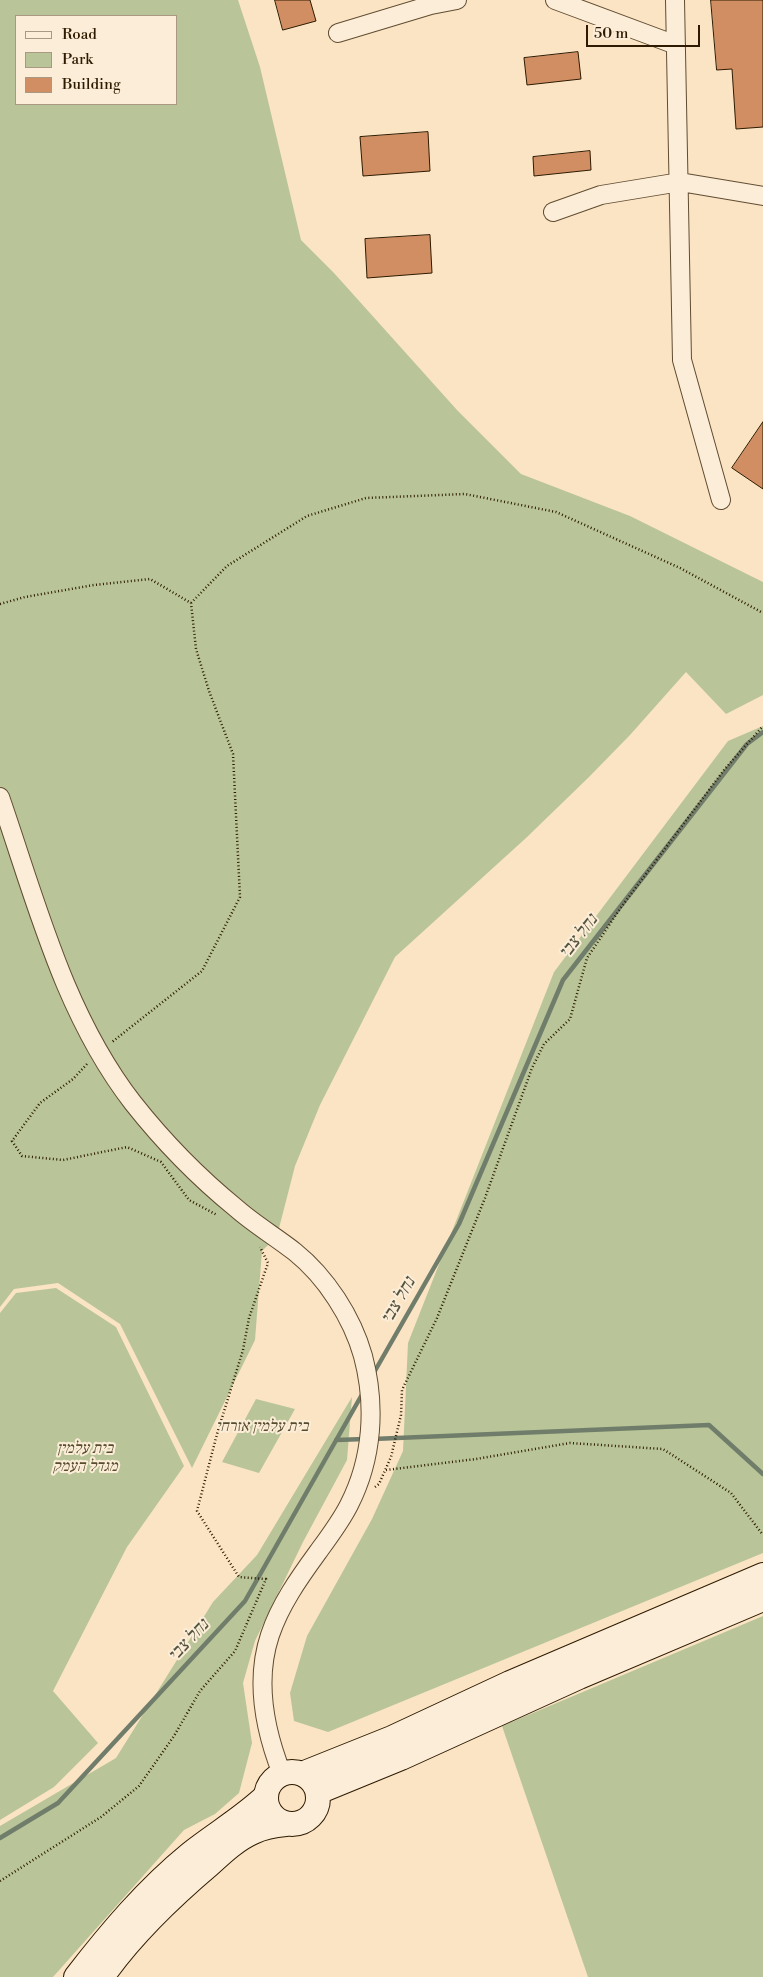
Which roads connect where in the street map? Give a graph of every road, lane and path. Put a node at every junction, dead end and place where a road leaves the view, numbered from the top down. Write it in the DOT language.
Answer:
graph roads {
  1 [pos="457,0"];
  2 [pos="555,0"];
  3 [pos="675,0"];
  4 [pos="338,34"];
  5 [pos="676,45"];
  6 [pos="680,182"];
  7 [pos="763,196"];
  8 [pos="553,212"];
  9 [pos="721,500"];
  10 [pos="191,603"];
  11 [pos="0,604"];
  12 [pos="763,613"];
  13 [pos="763,726"];
  14 [pos="0,797"];
  15 [pos="99,1052"];
  16 [pos="220,1216"];
  17 [pos="258,1243"];
  18 [pos="385,1470"];
  19 [pos="350,1503"];
  20 [pos="763,1535"];
  21 [pos="763,1575"];
  22 [pos="763,1599"];
  23 [pos="292,1774"];
  24 [pos="318,1792"];
  25 [pos="266,1796"];
  26 [pos="286,1824"];
  27 [pos="0,1881"];
  28 [pos="76,1977"];
  29 [pos="102,1977"];
  1 -- 4 [label="street"];
  2 -- 5 [label="street"];
  3 -- 5 [label="street"];
  5 -- 6 [label="street"];
  6 -- 7 [label="street"];
  6 -- 8 [label="street"];
  6 -- 9 [label="street"];
  10 -- 11 [label="path"];
  10 -- 12 [label="path"];
  10 -- 15 [label="path"];
  13 -- 18 [label="path"];
  14 -- 15 [label="street"];
  15 -- 16 [label="path"];
  15 -- 19 [label="street"];
  17 -- 27 [label="path"];
  18 -- 19 [label="path"];
  18 -- 20 [label="path"];
  19 -- 23 [label="street"];
  21 -- 23 [label="street"];
  22 -- 24 [label="street"];
  23 -- 24 [label="street"];
  23 -- 25 [label="street"];
  24 -- 26 [label="street"];
  25 -- 26 [label="street"];
  25 -- 28 [label="street"];
  26 -- 29 [label="street"];
}
